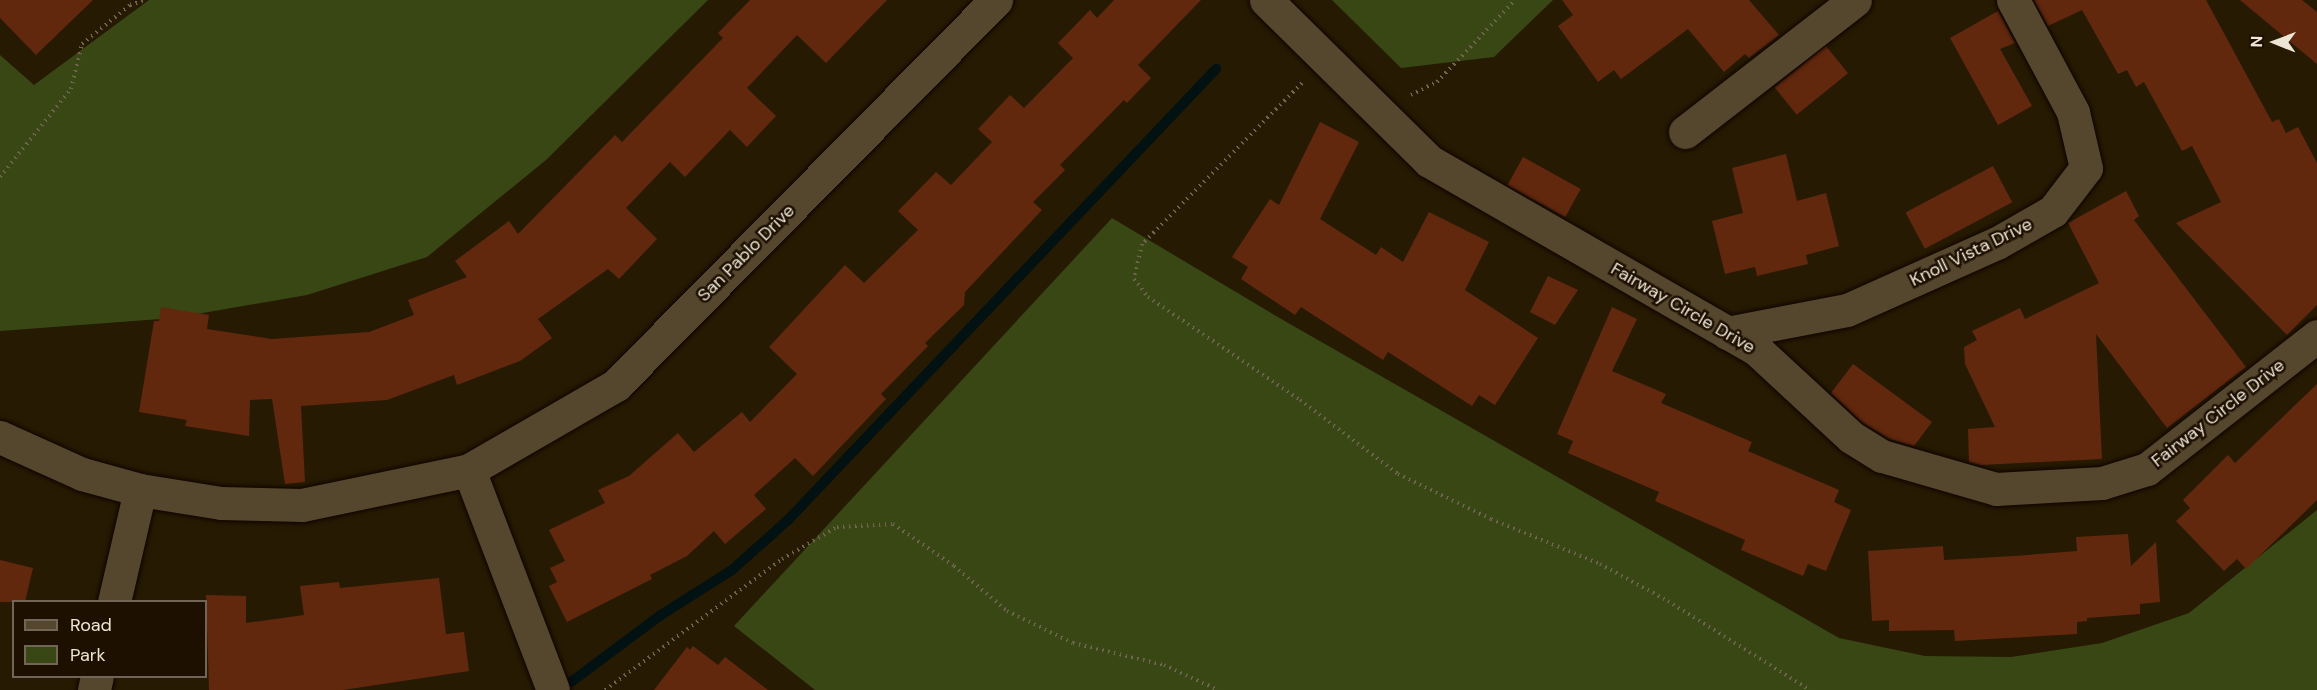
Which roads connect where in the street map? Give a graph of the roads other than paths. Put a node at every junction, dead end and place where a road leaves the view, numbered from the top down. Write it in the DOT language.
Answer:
graph roads {
  1 [pos="996,0"];
  2 [pos="1266,0"];
  3 [pos="1855,0"];
  4 [pos="2013,0"];
  5 [pos="1685,132"];
  6 [pos="1727,333"];
  7 [pos="2317,336"];
  8 [pos="0,437"];
  9 [pos="469,470"];
  10 [pos="140,490"];
  11 [pos="114,600"];
  12 [pos="553,690"];
  1 -- 9 [label="street, San Pablo Drive"];
  2 -- 6 [label="street, Fairway Circle Drive"];
  3 -- 5 [label="street"];
  4 -- 6 [label="street, Knoll Vista Drive"];
  6 -- 7 [label="street, Fairway Circle Drive"];
  8 -- 10 [label="street, San Pablo Drive"];
  9 -- 10 [label="street, San Pablo Drive"];
  9 -- 12 [label="street"];
  10 -- 11 [label="street"];
}
